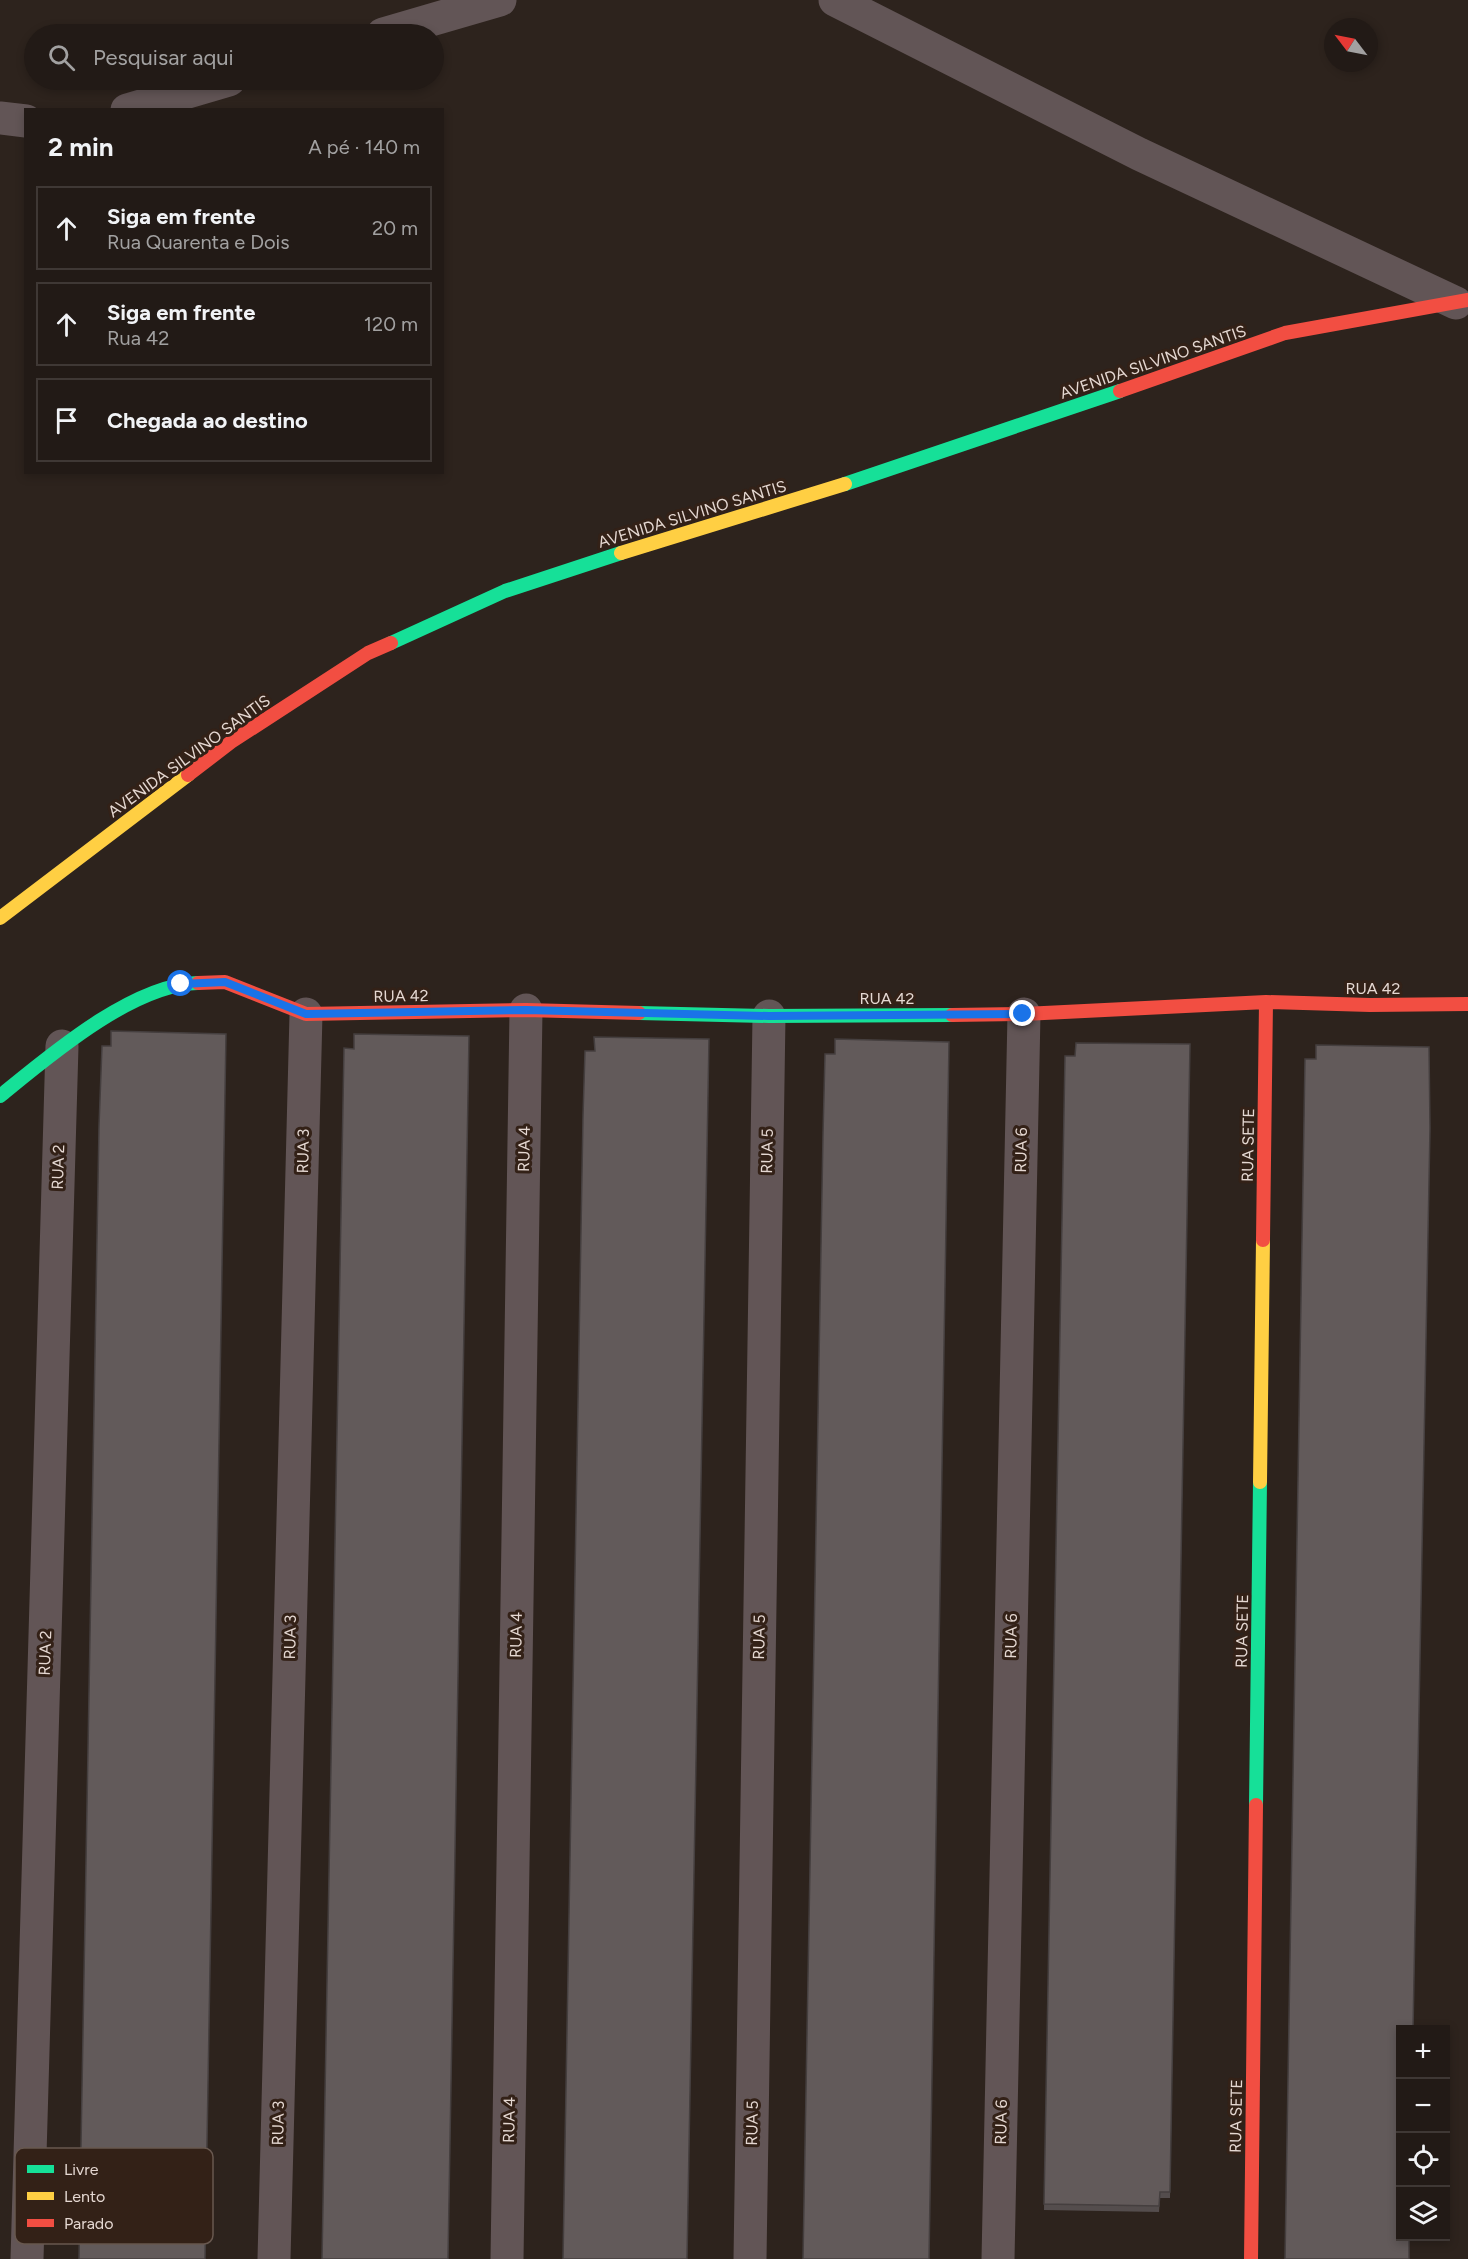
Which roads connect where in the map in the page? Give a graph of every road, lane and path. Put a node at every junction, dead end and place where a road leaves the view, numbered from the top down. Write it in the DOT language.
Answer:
graph roads {
  1 [pos="501,0"];
  2 [pos="835,0"];
  3 [pos="418,24"];
  4 [pos="195,90"];
  5 [pos="134,108"];
  6 [pos="0,118"];
  7 [pos="24,121"];
  8 [pos="1462,301"];
  9 [pos="0,918"];
  10 [pos="1266,1002"];
  11 [pos="1468,1004"];
  12 [pos="526,1010"];
  13 [pos="306,1014"];
  14 [pos="1023,1014"];
  15 [pos="769,1016"];
  16 [pos="62,1046"];
  17 [pos="0,1095"];
  18 [pos="30,2148"];
  19 [pos="27,2244"];
  20 [pos="27,2259"];
  21 [pos="274,2259"];
  22 [pos="507,2259"];
  23 [pos="750,2259"];
  24 [pos="998,2259"];
  25 [pos="1251,2259"];
  1 -- 3 [label="street"];
  2 -- 8 [label="street"];
  4 -- 5 [label="street"];
  6 -- 7 [label="street"];
  8 -- 9 [label="street, AVENIDA SILVINO SANTIS"];
  10 -- 11 [label="street, RUA 42"];
  10 -- 14 [label="street, RUA 42"];
  10 -- 25 [label="street, RUA SETE"];
  12 -- 13 [label="street, RUA 42"];
  12 -- 15 [label="street, RUA 42"];
  12 -- 22 [label="street, RUA 4"];
  13 -- 16 [label="street"];
  13 -- 21 [label="street, RUA 3"];
  14 -- 15 [label="street, RUA 42"];
  14 -- 24 [label="street, RUA 6"];
  15 -- 23 [label="street, RUA 5"];
  16 -- 17 [label="street"];
  16 -- 18 [label="street, RUA 2"];
  19 -- 20 [label="street, RUA 2"];
}
